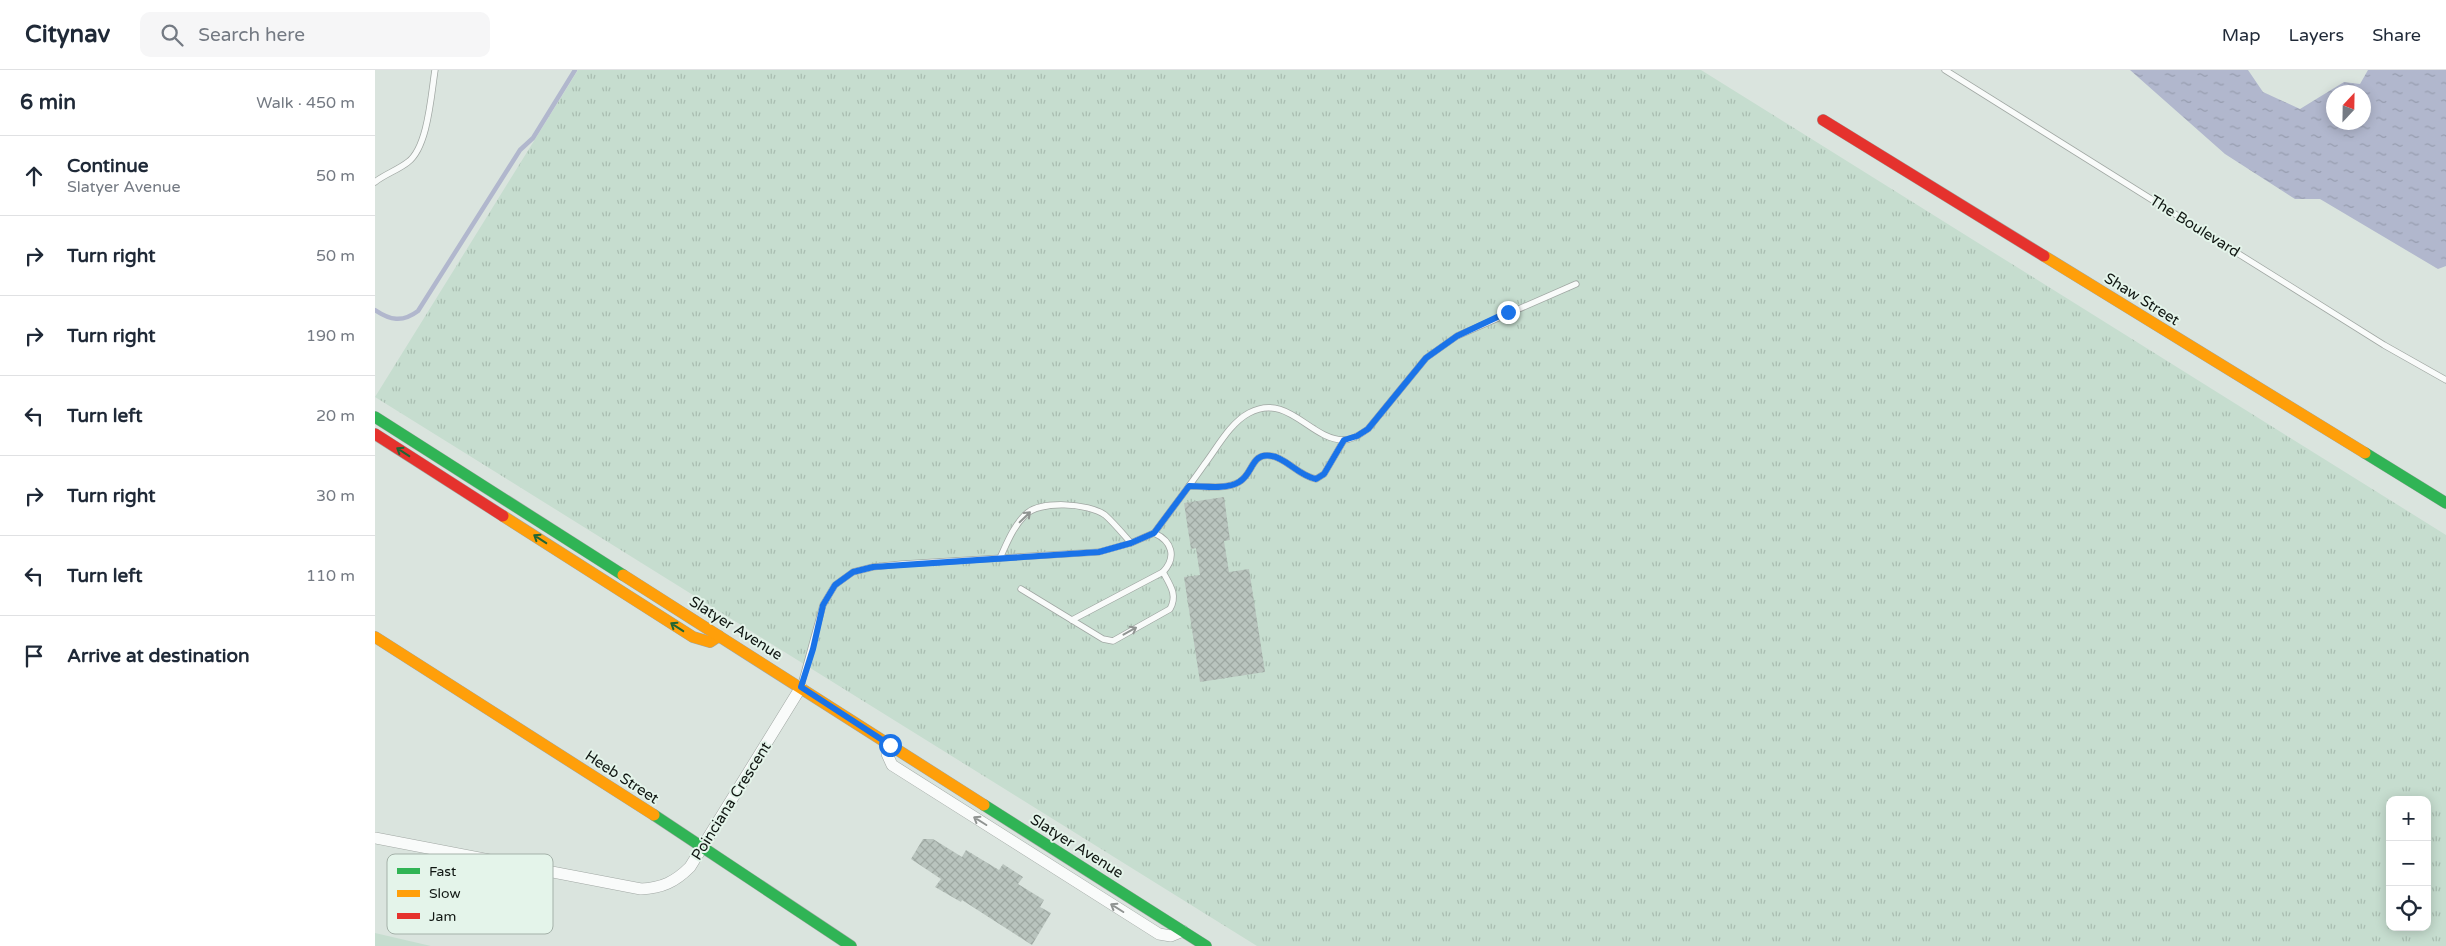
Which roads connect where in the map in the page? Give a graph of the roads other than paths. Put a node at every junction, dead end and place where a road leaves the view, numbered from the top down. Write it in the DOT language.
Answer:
graph roads {
  1 [pos="435,70"];
  2 [pos="1945,70"];
  3 [pos="1823,120"];
  4 [pos="375,182"];
  5 [pos="1576,284"];
  6 [pos="2446,380"];
  7 [pos="375,417"];
  8 [pos="375,434"];
  9 [pos="1344,440"];
  10 [pos="1189,486"];
  11 [pos="2446,503"];
  12 [pos="1154,533"];
  13 [pos="1131,543"];
  14 [pos="1000,558"];
  15 [pos="1163,572"];
  16 [pos="1021,589"];
  17 [pos="1072,620"];
  18 [pos="719,636"];
  19 [pos="375,637"];
  20 [pos="801,687"];
  21 [pos="375,838"];
  22 [pos="704,847"];
  23 [pos="458,854"];
  24 [pos="553,872"];
  25 [pos="851,946"];
  26 [pos="1206,946"];
  1 -- 4 [label="lane"];
  2 -- 6 [label="lane, The Boulevard"];
  3 -- 11 [label="street, Shaw Street"];
  5 -- 9 [label="lane"];
  7 -- 18 [label="street, Slatyer Avenue"];
  18 -- 8 [label="street, one-way"];
  9 -- 10 [label="lane"];
  9 -- 10 [label="lane"];
  10 -- 12 [label="lane"];
  12 -- 13 [label="lane"];
  12 -- 15 [label="lane"];
  13 -- 14 [label="lane"];
  14 -- 13 [label="lane, one-way"];
  14 -- 20 [label="lane"];
  15 -- 17 [label="lane"];
  17 -- 15 [label="lane, one-way"];
  16 -- 17 [label="lane"];
  18 -- 20 [label="street, Slatyer Avenue"];
  19 -- 22 [label="street, Heeb Street"];
  20 -- 22 [label="street, Poinciana Crescent"];
  20 -- 26 [label="street, Slatyer Avenue"];
  21 -- 23 [label="street, Poinciana Crescent"];
  22 -- 24 [label="street, Poinciana Crescent"];
  22 -- 25 [label="street, Heeb Street"];
}
